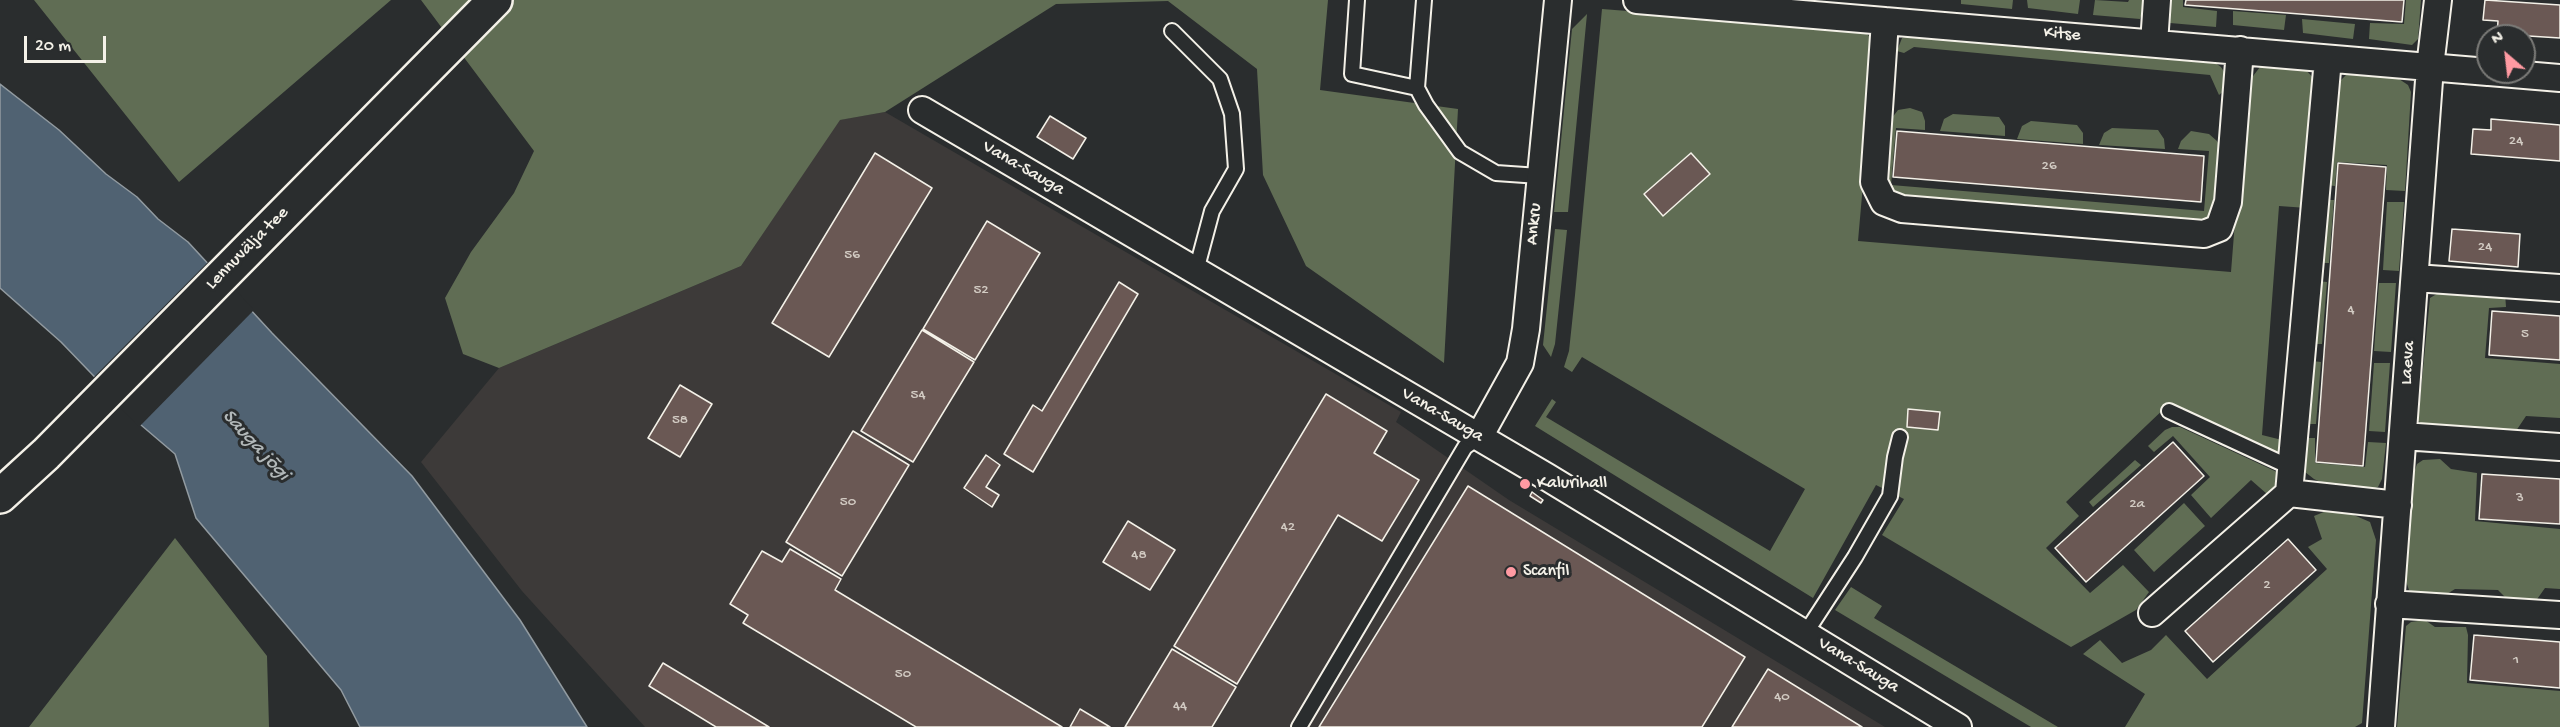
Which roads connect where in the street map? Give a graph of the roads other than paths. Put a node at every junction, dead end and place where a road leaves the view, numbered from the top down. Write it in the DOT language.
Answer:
graph roads {
  1 [pos="495,0"];
  2 [pos="1357,0"];
  3 [pos="1424,0"];
  4 [pos="1558,0"];
  5 [pos="1637,0"];
  6 [pos="2157,0"];
  7 [pos="2438,0"];
  8 [pos="1885,21"];
  9 [pos="1172,31"];
  10 [pos="2154,43"];
  11 [pos="2240,50"];
  12 [pos="2328,59"];
  13 [pos="2430,67"];
  14 [pos="2476,71"];
  15 [pos="2536,76"];
  16 [pos="2560,78"];
  17 [pos="1417,88"];
  18 [pos="922,110"];
  19 [pos="1539,176"];
  20 [pos="1196,271"];
  21 [pos="2415,278"];
  22 [pos="2560,288"];
  23 [pos="2169,411"];
  24 [pos="2403,436"];
  25 [pos="1479,437"];
  26 [pos="1900,437"];
  27 [pos="2560,447"];
  28 [pos="2290,480"];
  29 [pos="0,496"];
  30 [pos="2398,505"];
  31 [pos="2390,604"];
  32 [pos="2152,613"];
  33 [pos="2560,615"];
  34 [pos="1805,634"];
  35 [pos="1299,727"];
  36 [pos="1959,727"];
  37 [pos="2381,727"];
  1 -- 29 [label="main road, Lennuvälja tee"];
  2 -- 17 [label="lane"];
  3 -- 17 [label="lane"];
  4 -- 19 [label="street, Ankru"];
  5 -- 8 [label="street, Kitse"];
  6 -- 10 [label="street"];
  7 -- 13 [label="street, Laeva"];
  8 -- 10 [label="street, Kitse"];
  8 -- 11 [label="street"];
  9 -- 20 [label="lane"];
  10 -- 11 [label="street, Kitse"];
  11 -- 12 [label="street, Kitse"];
  12 -- 13 [label="street, Kitse"];
  12 -- 28 [label="street"];
  13 -- 14 [label="street, Kitse"];
  13 -- 21 [label="street, Laeva"];
  15 -- 16 [label="street, Kitse"];
  17 -- 19 [label="lane"];
  18 -- 20 [label="street, Vana-Sauga"];
  19 -- 25 [label="street, Ankru"];
  20 -- 25 [label="street, Vana-Sauga"];
  21 -- 22 [label="street"];
  21 -- 24 [label="street, Laeva"];
  23 -- 28 [label="lane"];
  24 -- 27 [label="street"];
  24 -- 30 [label="street, Laeva"];
  25 -- 34 [label="street, Vana-Sauga"];
  25 -- 35 [label="lane"];
  26 -- 34 [label="lane"];
  28 -- 30 [label="street"];
  28 -- 32 [label="street"];
  30 -- 31 [label="street, Laeva"];
  31 -- 33 [label="street"];
  31 -- 37 [label="street, Laeva"];
  34 -- 36 [label="street, Vana-Sauga"];
}
